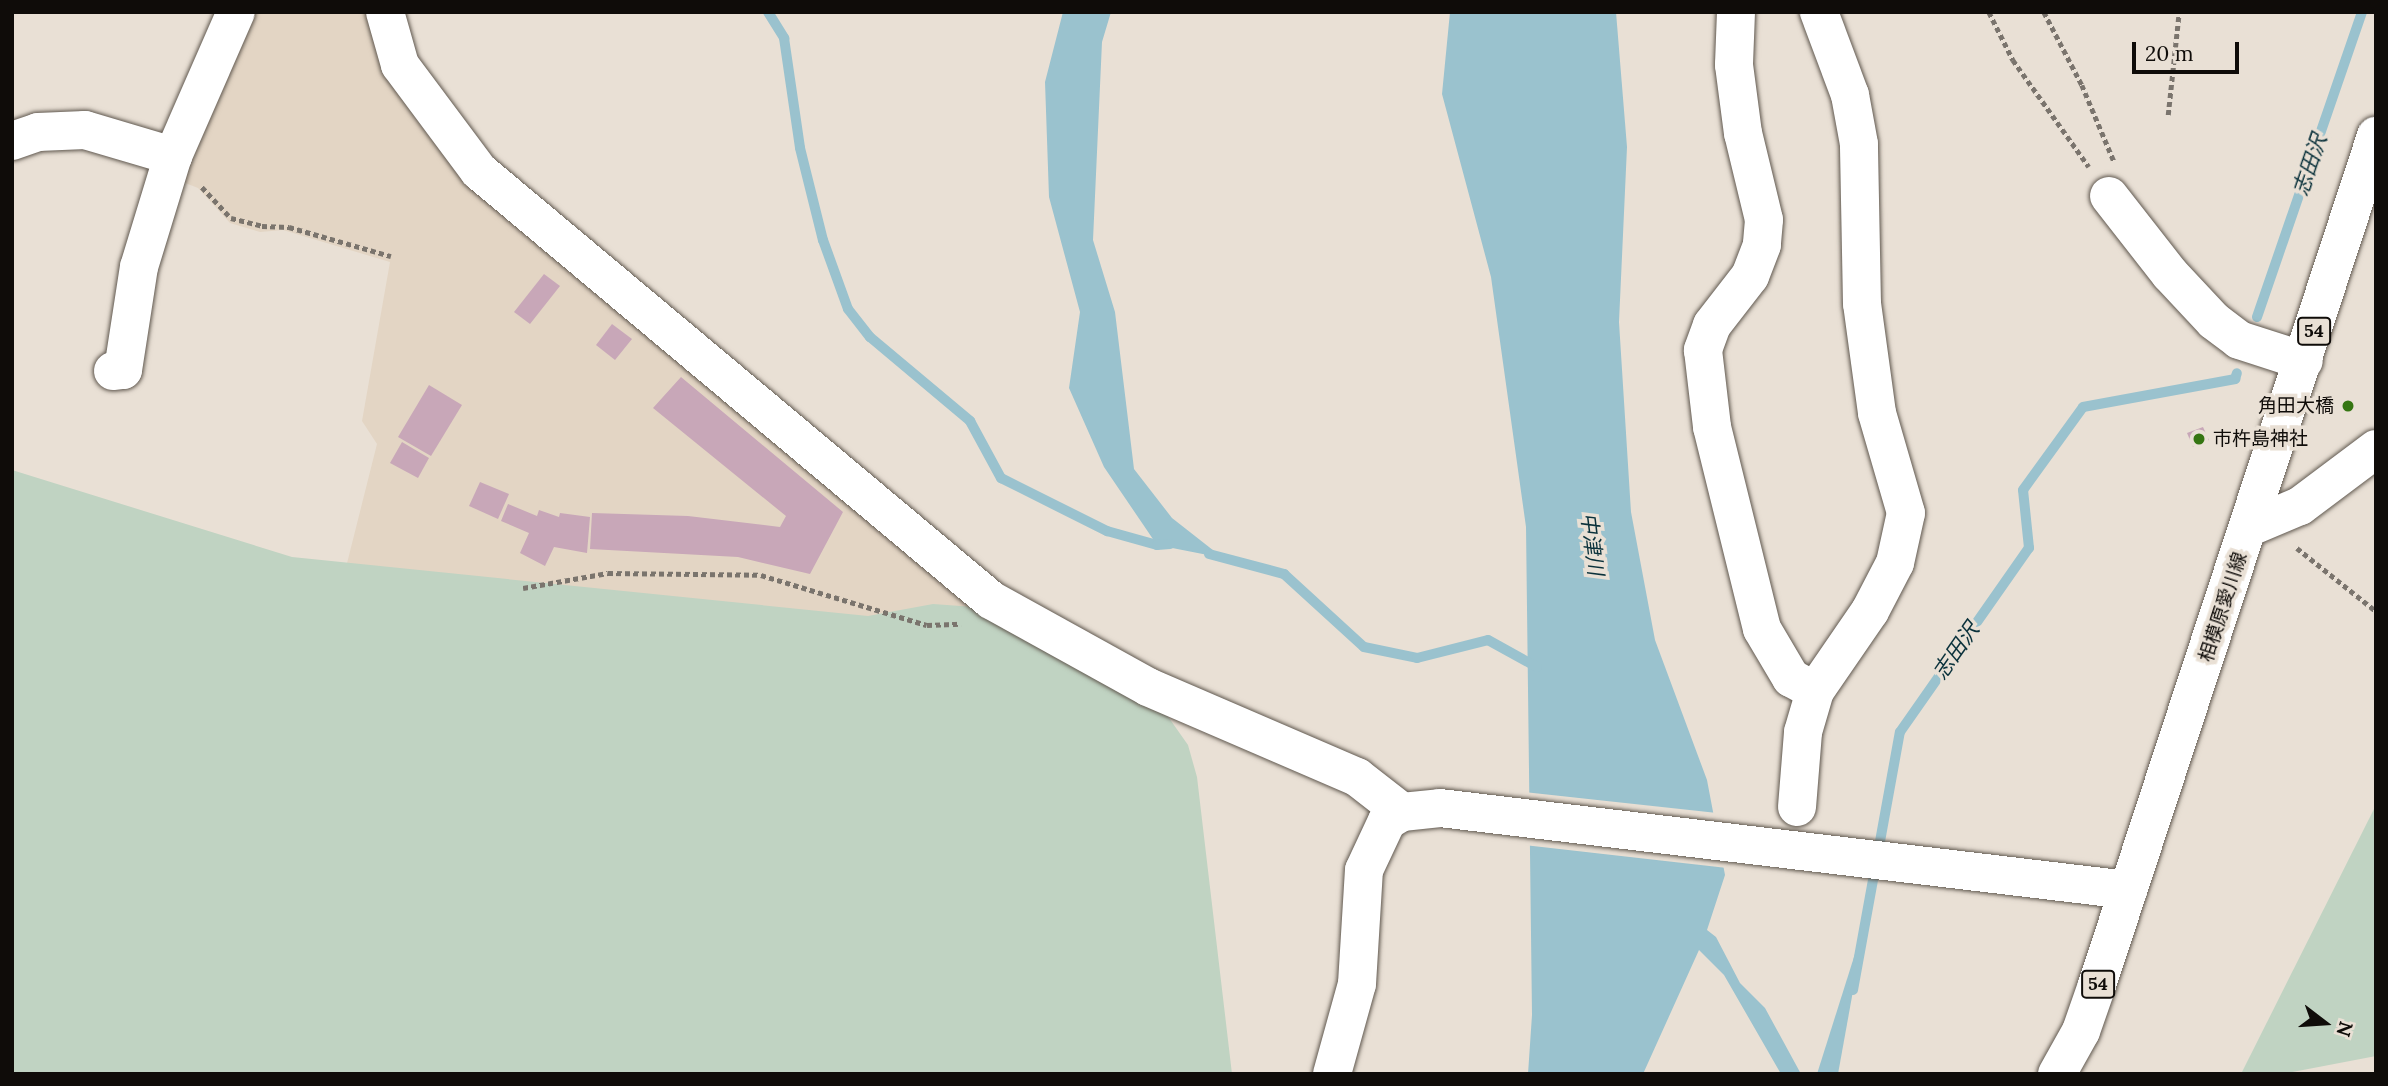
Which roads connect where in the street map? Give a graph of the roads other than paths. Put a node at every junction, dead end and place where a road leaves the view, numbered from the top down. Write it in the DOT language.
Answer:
graph roads {
  1 [pos="236,12"];
  2 [pos="385,12"];
  3 [pos="1736,12"];
  4 [pos="1819,12"];
  5 [pos="2376,136"];
  6 [pos="12,141"];
  7 [pos="184,168"];
  8 [pos="2112,201"];
  9 [pos="2304,361"];
  10 [pos="113,371"];
  11 [pos="2376,449"];
  12 [pos="2257,524"];
  13 [pos="1815,691"];
  14 [pos="1797,807"];
  15 [pos="1402,812"];
  16 [pos="2128,890"];
  17 [pos="1332,1074"];
  18 [pos="2057,1074"];
  1 -- 7 [label="street"];
  2 -- 15 [label="street"];
  3 -- 13 [label="street"];
  4 -- 13 [label="street"];
  5 -- 9 [label="street, 相模原愛川線 / 54"];
  6 -- 7 [label="street"];
  7 -- 10 [label="street"];
  8 -- 9 [label="street"];
  9 -- 12 [label="street, 相模原愛川線 / 54"];
  11 -- 12 [label="street"];
  12 -- 16 [label="street, 相模原愛川線 / 54"];
  13 -- 14 [label="street"];
  15 -- 16 [label="street"];
  15 -- 17 [label="street"];
  16 -- 18 [label="street, 相模原愛川線 / 54"];
}
